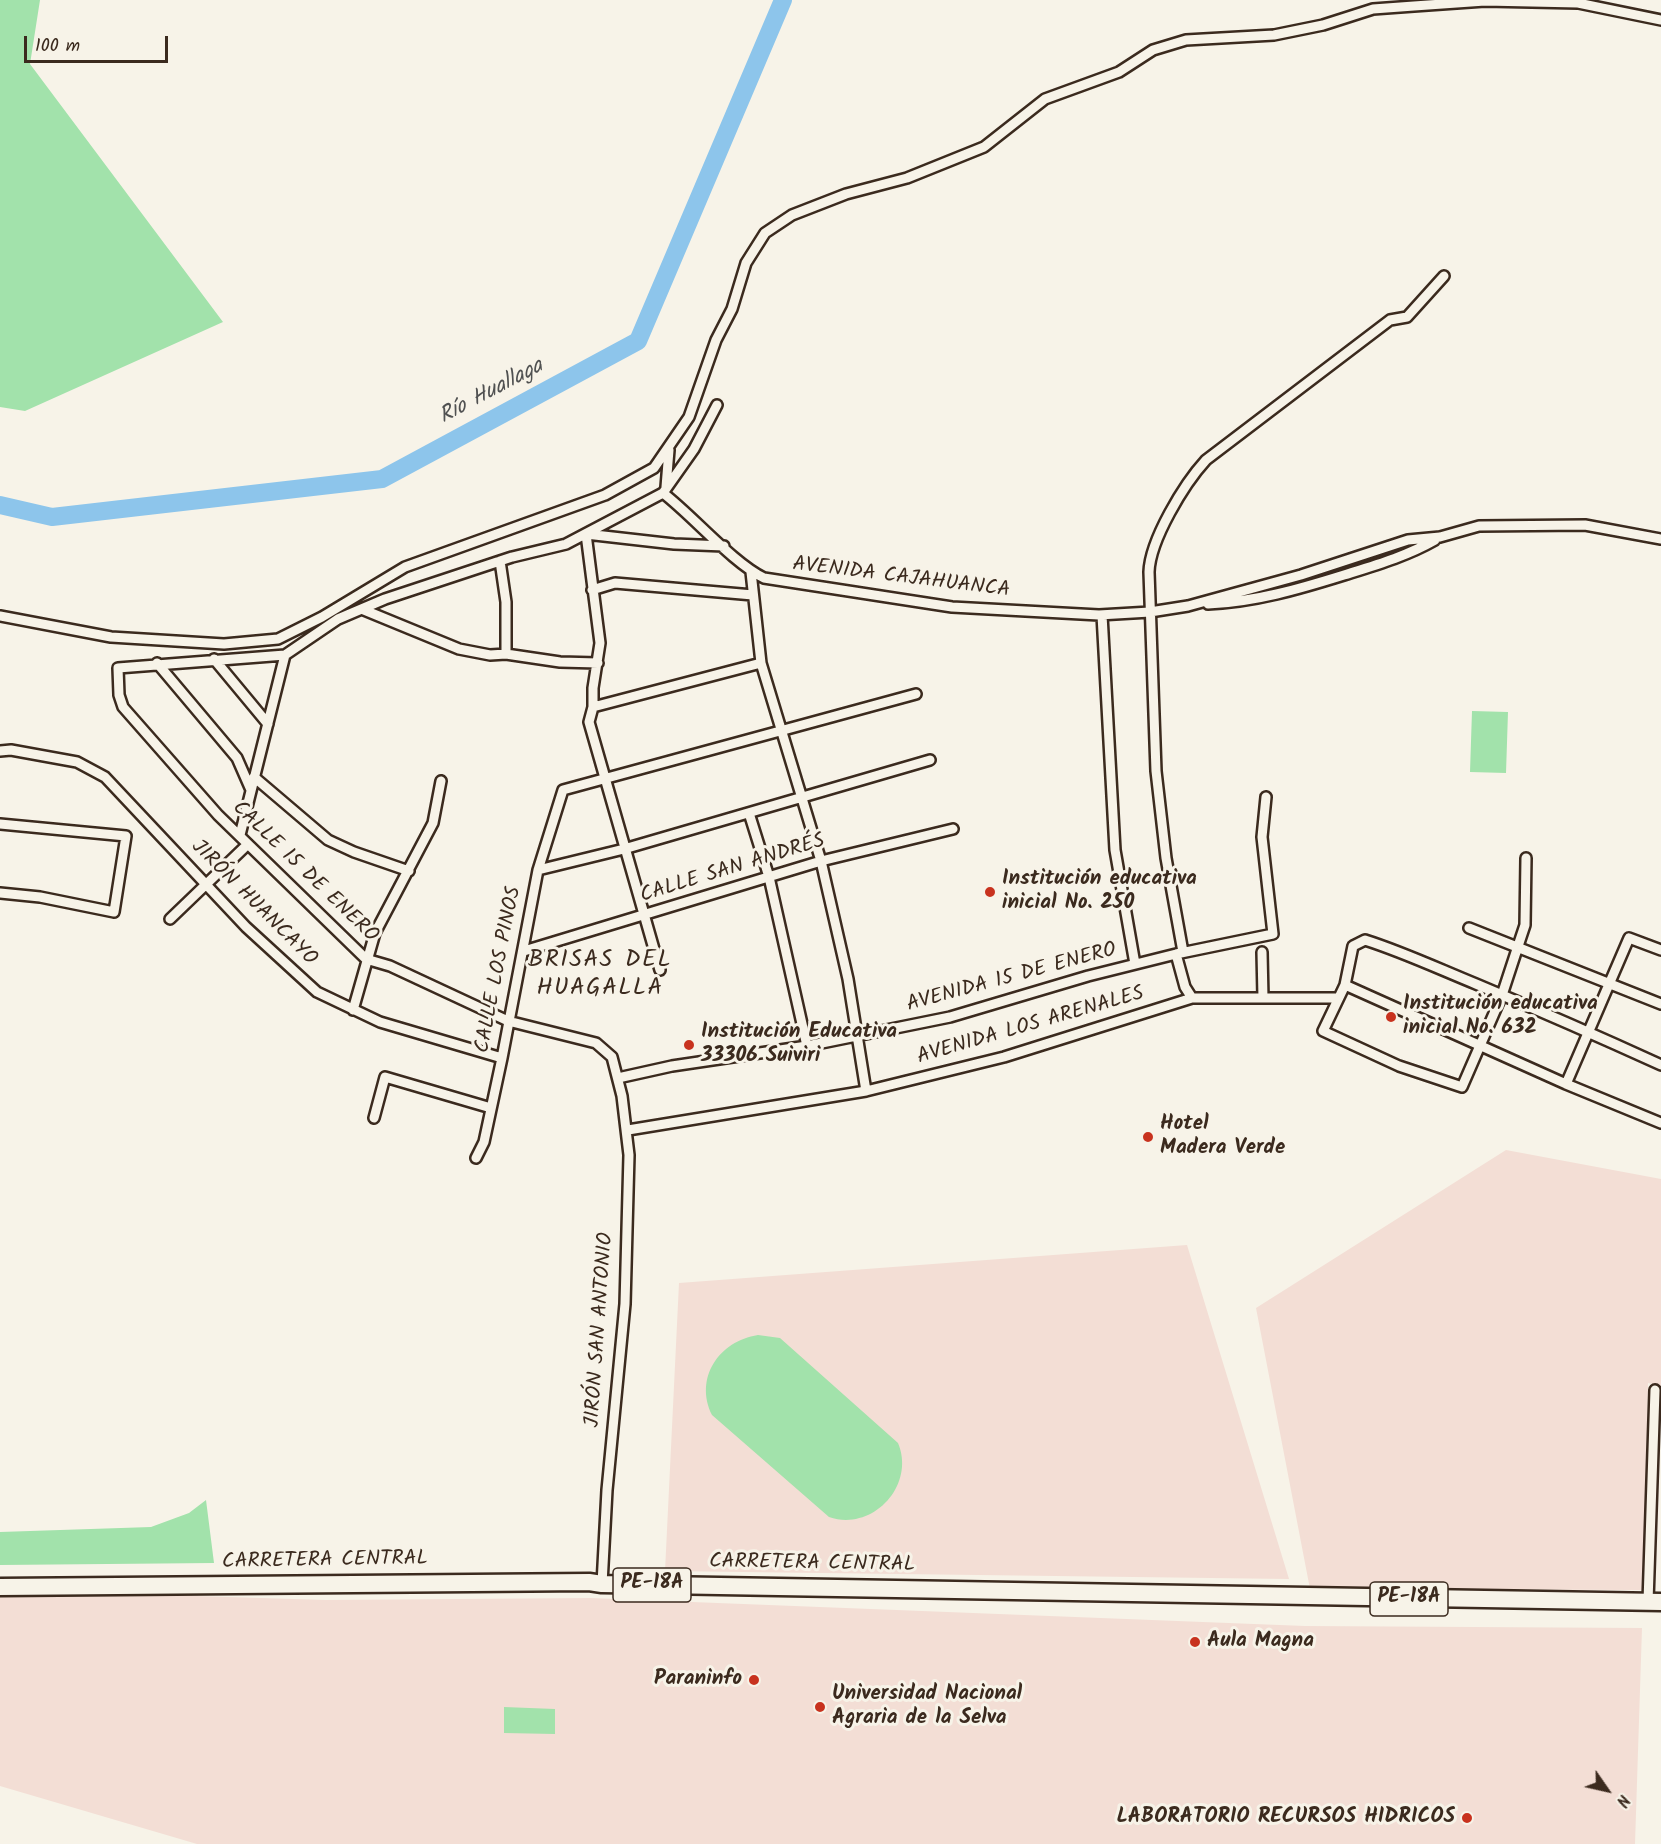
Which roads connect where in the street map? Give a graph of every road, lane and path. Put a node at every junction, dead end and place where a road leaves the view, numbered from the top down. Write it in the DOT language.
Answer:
graph roads {
  1 [pos="1661,20"];
  2 [pos="1444,276"];
  3 [pos="717,405"];
  4 [pos="669,447"];
  5 [pos="665,491"];
  6 [pos="586,534"];
  7 [pos="1440,537"];
  8 [pos="1661,539"];
  9 [pos="724,546"];
  10 [pos="500,561"];
  11 [pos="751,572"];
  12 [pos="592,590"];
  13 [pos="753,595"];
  14 [pos="1188,606"];
  15 [pos="364,609"];
  16 [pos="1150,612"];
  17 [pos="1102,615"];
  18 [pos="0,616"];
  19 [pos="506,654"];
  20 [pos="285,655"];
  21 [pos="214,659"];
  22 [pos="157,663"];
  23 [pos="598,663"];
  24 [pos="761,663"];
  25 [pos="916,694"];
  26 [pos="593,707"];
  27 [pos="268,724"];
  28 [pos="780,729"];
  29 [pos="0,750"];
  30 [pos="930,760"];
  31 [pos="255,777"];
  32 [pos="604,778"];
  33 [pos="441,781"];
  34 [pos="251,790"];
  35 [pos="801,797"];
  36 [pos="1266,797"];
  37 [pos="749,813"];
  38 [pos="0,824"];
  39 [pos="953,829"];
  40 [pos="240,835"];
  41 [pos="248,843"];
  42 [pos="624,849"];
  43 [pos="1526,858"];
  44 [pos="821,861"];
  45 [pos="538,870"];
  46 [pos="410,871"];
  47 [pos="769,877"];
  48 [pos="205,884"];
  49 [pos="0,893"];
  50 [pos="646,916"];
  51 [pos="170,919"];
  52 [pos="1469,928"];
  53 [pos="1519,946"];
  54 [pos="1661,950"];
  55 [pos="524,951"];
  56 [pos="1262,952"];
  57 [pos="1180,953"];
  58 [pos="366,959"];
  59 [pos="1135,964"];
  60 [pos="660,970"];
  61 [pos="1610,983"];
  62 [pos="1345,985"];
  63 [pos="1502,995"];
  64 [pos="1192,998"];
  65 [pos="1263,998"];
  66 [pos="1338,998"];
  67 [pos="1661,1004"];
  68 [pos="353,1010"];
  69 [pos="508,1021"];
  70 [pos="1587,1031"];
  71 [pos="857,1037"];
  72 [pos="1481,1045"];
  73 [pos="807,1046"];
  74 [pos="502,1058"];
  75 [pos="1661,1065"];
  76 [pos="618,1078"];
  77 [pos="1566,1084"];
  78 [pos="866,1091"];
  79 [pos="491,1108"];
  80 [pos="374,1118"];
  81 [pos="1661,1123"];
  82 [pos="628,1130"];
  83 [pos="476,1158"];
  84 [pos="1655,1390"];
  85 [pos="602,1584"];
  86 [pos="0,1587"];
  87 [pos="1654,1602"];
  1 -- 4 [label="street"];
  2 -- 16 [label="street"];
  3 -- 5 [label="street"];
  4 -- 5 [label="street"];
  4 -- 18 [label="street"];
  5 -- 6 [label="street"];
  5 -- 9 [label="street, AVENIDA CAJAHUANCA"];
  6 -- 9 [label="street"];
  6 -- 10 [label="street"];
  6 -- 12 [label="street"];
  7 -- 8 [label="street, AVENIDA CAJAHUANCA"];
  7 -- 14 [label="street, AVENIDA CAJAHUANCA"];
  7 -- 14 [label="street"];
  9 -- 11 [label="street, AVENIDA CAJAHUANCA"];
  10 -- 15 [label="street"];
  10 -- 19 [label="street"];
  11 -- 13 [label="street"];
  11 -- 17 [label="street, AVENIDA CAJAHUANCA"];
  12 -- 13 [label="street"];
  12 -- 23 [label="street"];
  13 -- 24 [label="street"];
  14 -- 16 [label="street, AVENIDA CAJAHUANCA"];
  15 -- 19 [label="street"];
  15 -- 20 [label="street"];
  16 -- 17 [label="street, AVENIDA CAJAHUANCA"];
  16 -- 57 [label="street"];
  17 -- 59 [label="street"];
  19 -- 23 [label="street"];
  20 -- 21 [label="street"];
  20 -- 27 [label="street"];
  21 -- 22 [label="street"];
  21 -- 27 [label="street"];
  22 -- 34 [label="street"];
  22 -- 40 [label="street, CALLE 15 DE ENERO"];
  23 -- 26 [label="street"];
  24 -- 26 [label="street"];
  24 -- 28 [label="street"];
  25 -- 28 [label="street"];
  26 -- 32 [label="street"];
  27 -- 31 [label="street"];
  28 -- 32 [label="street"];
  28 -- 35 [label="street"];
  29 -- 48 [label="street, JIRÓN HUANCAYO"];
  30 -- 35 [label="street"];
  31 -- 34 [label="street"];
  31 -- 46 [label="street"];
  32 -- 42 [label="street"];
  32 -- 45 [label="street, CALLE LOS PINOS"];
  33 -- 46 [label="street"];
  34 -- 40 [label="street"];
  35 -- 37 [label="street"];
  35 -- 44 [label="street"];
  36 -- 57 [label="street, AVENIDA 15 DE ENERO"];
  37 -- 42 [label="street"];
  37 -- 47 [label="street"];
  38 -- 49 [label="street"];
  39 -- 44 [label="street, CALLE SAN ANDRÉS"];
  40 -- 41 [label="street, CALLE 15 DE ENERO"];
  41 -- 48 [label="street"];
  41 -- 58 [label="street, CALLE 15 DE ENERO"];
  42 -- 45 [label="street"];
  42 -- 50 [label="street"];
  43 -- 53 [label="street"];
  44 -- 47 [label="street, CALLE SAN ANDRÉS"];
  44 -- 71 [label="street"];
  45 -- 55 [label="street, CALLE LOS PINOS"];
  46 -- 58 [label="street"];
  47 -- 50 [label="street, CALLE SAN ANDRÉS"];
  47 -- 73 [label="street"];
  48 -- 51 [label="street"];
  48 -- 68 [label="street, JIRÓN HUANCAYO"];
  50 -- 55 [label="street, CALLE SAN ANDRÉS"];
  50 -- 60 [label="street"];
  52 -- 53 [label="street"];
  53 -- 61 [label="street"];
  53 -- 63 [label="street"];
  54 -- 61 [label="street"];
  55 -- 69 [label="street, CALLE LOS PINOS"];
  56 -- 65 [label="street"];
  57 -- 59 [label="street, AVENIDA 15 DE ENERO"];
  57 -- 64 [label="street"];
  58 -- 68 [label="street"];
  58 -- 69 [label="street, CALLE 15 DE ENERO"];
  59 -- 71 [label="street, AVENIDA 15 DE ENERO"];
  61 -- 67 [label="street"];
  61 -- 70 [label="street"];
  62 -- 63 [label="street"];
  62 -- 66 [label="street"];
  62 -- 72 [label="street"];
  63 -- 70 [label="street"];
  63 -- 72 [label="street"];
  64 -- 65 [label="street, AVENIDA LOS ARENALES"];
  64 -- 78 [label="street, AVENIDA LOS ARENALES"];
  65 -- 66 [label="street, AVENIDA LOS ARENALES"];
  66 -- 72 [label="street"];
  68 -- 74 [label="street, JIRÓN HUANCAYO"];
  69 -- 74 [label="street, CALLE LOS PINOS"];
  69 -- 76 [label="street, CALLE 15 DE ENERO"];
  70 -- 75 [label="street"];
  70 -- 77 [label="street"];
  71 -- 73 [label="street, AVENIDA 15 DE ENERO"];
  71 -- 78 [label="street"];
  72 -- 77 [label="street"];
  73 -- 76 [label="street, AVENIDA 15 DE ENERO"];
  74 -- 79 [label="street, CALLE LOS PINOS"];
  76 -- 82 [label="street, JIRÓN SAN ANTONIO"];
  77 -- 81 [label="street"];
  78 -- 82 [label="street, AVENIDA LOS ARENALES"];
  79 -- 80 [label="street"];
  79 -- 83 [label="street, CALLE LOS PINOS"];
  82 -- 85 [label="street, JIRÓN SAN ANTONIO"];
  84 -- 87 [label="street"];
  85 -- 86 [label="highway, CARRETERA CENTRAL / PE-18A"];
  85 -- 87 [label="highway, CARRETERA CENTRAL / PE-18A"];
}
